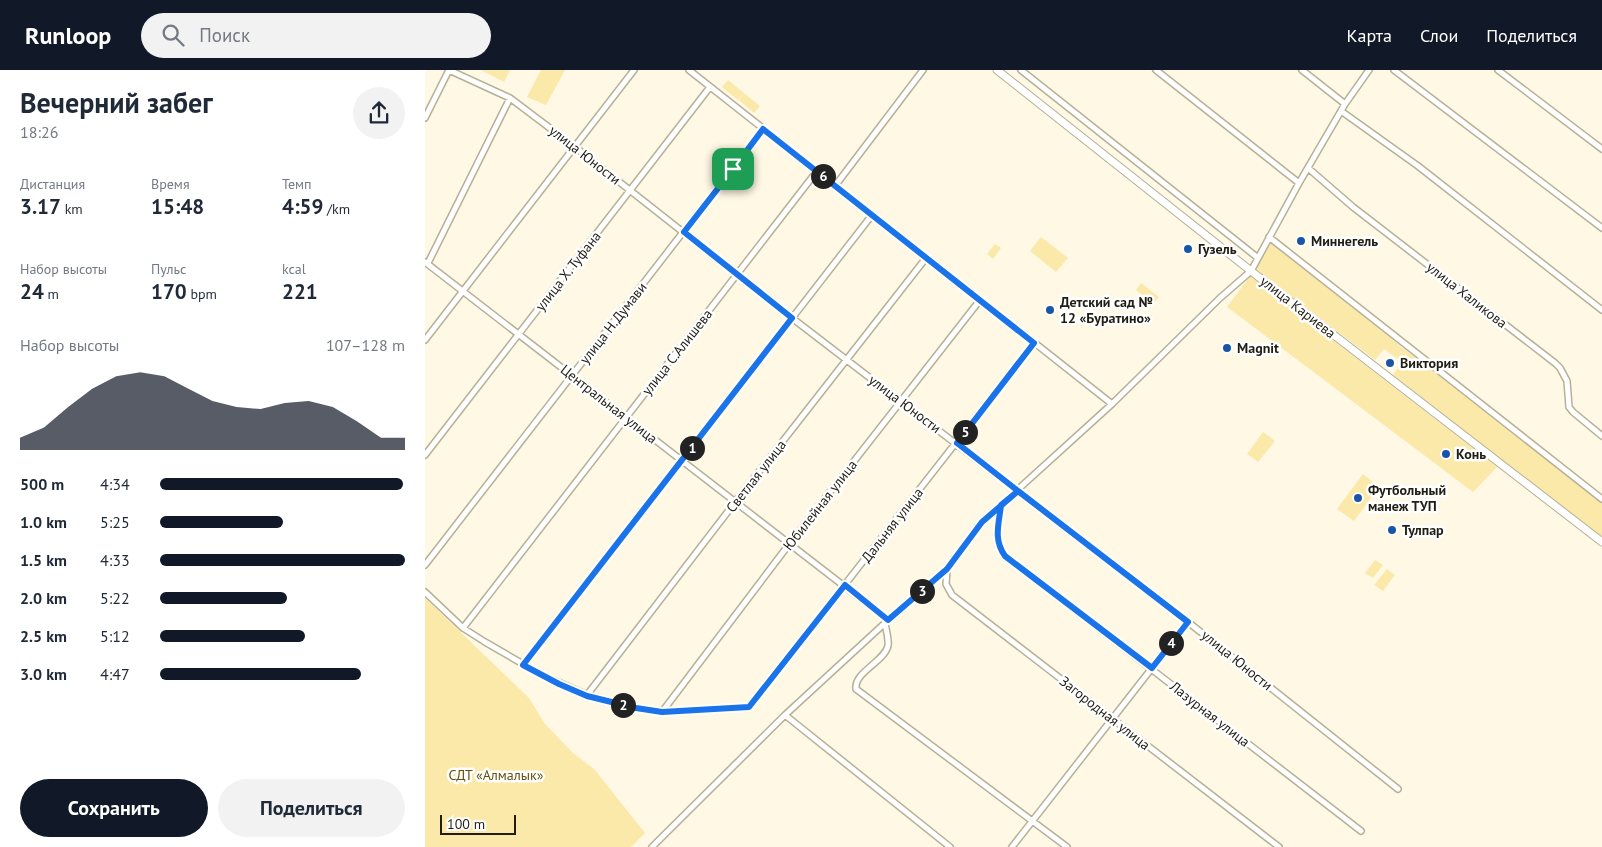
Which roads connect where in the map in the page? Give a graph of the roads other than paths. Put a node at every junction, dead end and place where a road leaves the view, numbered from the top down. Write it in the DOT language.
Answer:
graph roads {
  1 [pos="449,70"];
  2 [pos="634,70"];
  3 [pos="689,70"];
  4 [pos="923,70"];
  5 [pos="997,70"];
  6 [pos="1021,70"];
  7 [pos="1156,70"];
  8 [pos="1302,70"];
  9 [pos="1369,70"];
  10 [pos="1394,70"];
  11 [pos="1498,70"];
  12 [pos="710,87"];
  13 [pos="511,98"];
  14 [pos="1345,104"];
  15 [pos="1341,111"];
  16 [pos="425,118"];
  17 [pos="763,129"];
  18 [pos="575,147"];
  19 [pos="1602,150"];
  20 [pos="1308,168"];
  21 [pos="817,171"];
  22 [pos="1299,183"];
  23 [pos="835,186"];
  24 [pos="630,190"];
  25 [pos="872,215"];
  26 [pos="1602,228"];
  27 [pos="684,232"];
  28 [pos="1269,237"];
  29 [pos="926,258"];
  30 [pos="1258,258"];
  31 [pos="426,262"];
  32 [pos="1251,270"];
  33 [pos="738,273"];
  34 [pos="463,290"];
  35 [pos="980,300"];
  36 [pos="1602,310"];
  37 [pos="792,318"];
  38 [pos="519,334"];
  39 [pos="425,340"];
  40 [pos="1034,343"];
  41 [pos="847,360"];
  42 [pos="572,375"];
  43 [pos="901,402"];
  44 [pos="1112,404"];
  45 [pos="626,417"];
  46 [pos="1602,436"];
  47 [pos="957,443"];
  48 [pos="425,455"];
  49 [pos="682,460"];
  50 [pos="1018,491"];
  51 [pos="1602,499"];
  52 [pos="736,501"];
  53 [pos="1001,505"];
  54 [pos="1602,541"];
  55 [pos="790,543"];
  56 [pos="425,565"];
  57 [pos="947,569"];
  58 [pos="845,585"];
  59 [pos="425,592"];
  60 [pos="886,621"];
  61 [pos="1188,622"];
  62 [pos="463,628"];
  63 [pos="523,665"];
  64 [pos="1152,668"];
  65 [pos="587,696"];
  66 [pos="662,712"];
  67 [pos="785,715"];
  68 [pos="1112,719"];
  69 [pos="1398,789"];
  70 [pos="1032,820"];
  71 [pos="1361,831"];
  72 [pos="653,847"];
  73 [pos="949,847"];
  74 [pos="1012,847"];
  75 [pos="1067,847"];
  76 [pos="1279,847"];
  1 -- 13 [label="street, улица Юности"];
  1 -- 16 [label="street"];
  2 -- 18 [label="street"];
  3 -- 12 [label="street"];
  4 -- 23 [label="street"];
  5 -- 32 [label="main road, улица Кариева"];
  6 -- 30 [label="street"];
  7 -- 22 [label="street"];
  8 -- 14 [label="street"];
  9 -- 14 [label="street"];
  10 -- 26 [label="street"];
  11 -- 19 [label="street"];
  12 -- 17 [label="street"];
  12 -- 24 [label="street, улица Х. Туфана"];
  13 -- 18 [label="street, улица Юности"];
  13 -- 31 [label="street"];
  14 -- 15 [label="street"];
  15 -- 20 [label="street"];
  15 -- 36 [label="street"];
  17 -- 21 [label="street"];
  17 -- 27 [label="street, улица Н.Думави"];
  18 -- 24 [label="street, улица Юности"];
  18 -- 34 [label="street"];
  20 -- 22 [label="street"];
  20 -- 46 [label="street, улица Халикова"];
  21 -- 23 [label="street"];
  21 -- 33 [label="street, улица С.Алишева"];
  22 -- 28 [label="street"];
  23 -- 25 [label="street"];
  24 -- 27 [label="street, улица Юности"];
  24 -- 38 [label="street, улица Х. Туфана"];
  25 -- 29 [label="street"];
  25 -- 37 [label="street"];
  27 -- 33 [label="street, улица Юности"];
  27 -- 42 [label="street, улица Н.Думави"];
  28 -- 30 [label="street"];
  28 -- 51 [label="street"];
  29 -- 35 [label="street"];
  29 -- 41 [label="street, Светлая улица"];
  30 -- 32 [label="street"];
  31 -- 34 [label="street, Центральная улица"];
  32 -- 44 [label="street"];
  32 -- 54 [label="main road, улица Кариева"];
  33 -- 37 [label="street, улица Юности"];
  33 -- 45 [label="street, улица С.Алишева"];
  34 -- 38 [label="street, Центральная улица"];
  34 -- 39 [label="street"];
  35 -- 40 [label="street"];
  35 -- 43 [label="street, Юбилейная улица"];
  37 -- 41 [label="street, улица Юности"];
  37 -- 49 [label="street"];
  38 -- 42 [label="street, Центральная улица"];
  38 -- 48 [label="street, улица Х. Туфана"];
  40 -- 44 [label="street"];
  40 -- 47 [label="street, Дальняя улица"];
  41 -- 43 [label="street, улица Юности"];
  41 -- 52 [label="street, Светлая улица"];
  42 -- 45 [label="street, Центральная улица"];
  42 -- 56 [label="street, улица Н.Думави"];
  43 -- 47 [label="street, улица Юности"];
  43 -- 55 [label="street, Юбилейная улица"];
  44 -- 50 [label="street"];
  45 -- 49 [label="street, Центральная улица"];
  45 -- 62 [label="street, улица С.Алишева"];
  47 -- 50 [label="street, улица Юности"];
  47 -- 58 [label="street, Дальняя улица"];
  49 -- 52 [label="street, Центральная улица"];
  49 -- 63 [label="street"];
  50 -- 53 [label="street"];
  50 -- 61 [label="street, улица Юности"];
  52 -- 55 [label="street, Центральная улица"];
  52 -- 65 [label="street, Светлая улица"];
  53 -- 57 [label="street"];
  53 -- 64 [label="street, Лазурная улица"];
  55 -- 58 [label="street, Центральная улица"];
  55 -- 66 [label="street, Юбилейная улица"];
  57 -- 60 [label="street"];
  57 -- 68 [label="street, Загородная улица"];
  58 -- 60 [label="street, Центральная улица"];
  58 -- 66 [label="street, Дальняя улица"];
  59 -- 62 [label="street"];
  60 -- 67 [label="street"];
  60 -- 70 [label="street"];
  61 -- 64 [label="street"];
  61 -- 69 [label="street, улица Юности"];
  62 -- 63 [label="street"];
  63 -- 65 [label="street"];
  64 -- 68 [label="street"];
  64 -- 71 [label="street, Лазурная улица"];
  65 -- 66 [label="street"];
  67 -- 72 [label="street"];
  67 -- 73 [label="street"];
  68 -- 70 [label="street"];
  68 -- 76 [label="street, Загородная улица"];
  70 -- 74 [label="street"];
  70 -- 75 [label="street"];
}
